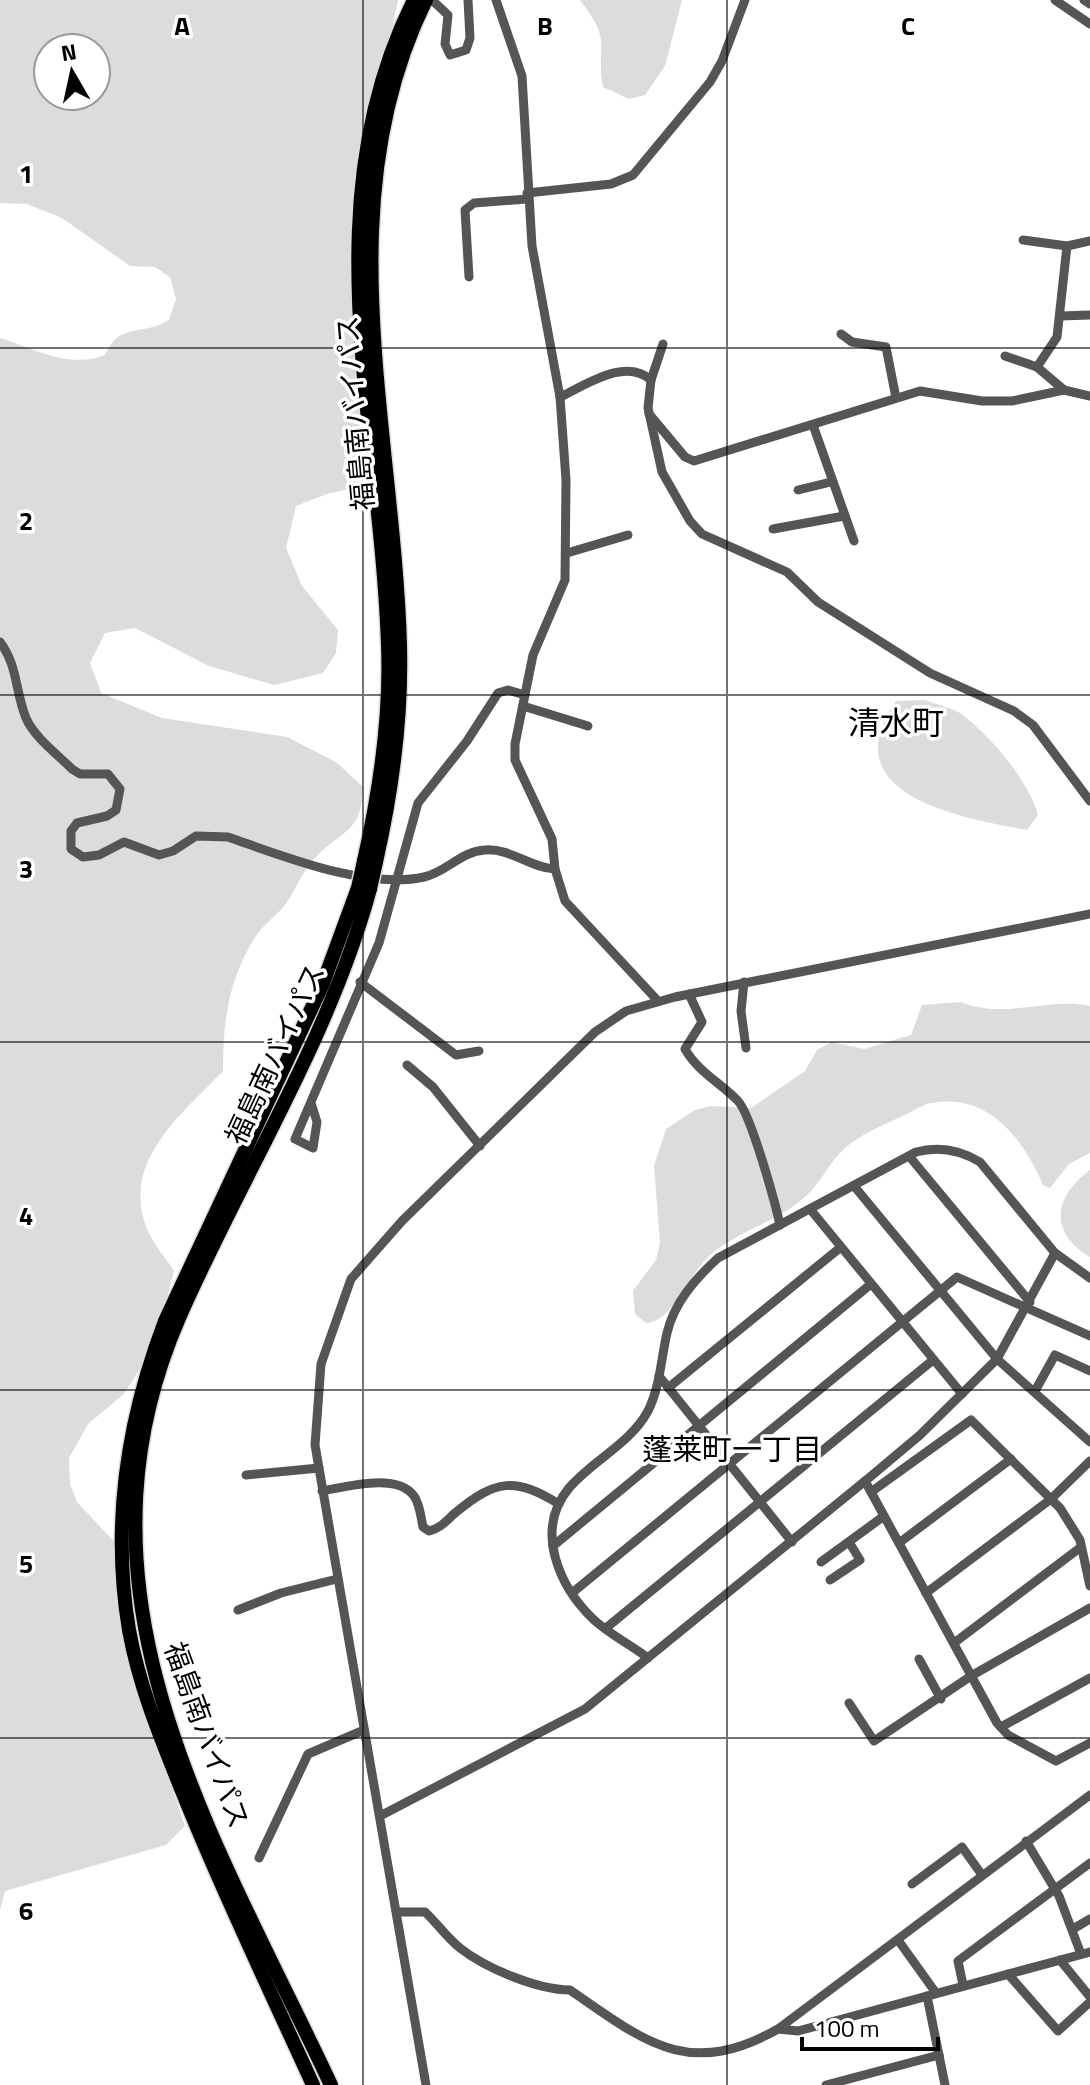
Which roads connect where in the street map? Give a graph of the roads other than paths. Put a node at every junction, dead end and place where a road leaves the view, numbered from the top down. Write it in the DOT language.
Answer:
graph roads {
  1 [pos="414,0"];
  2 [pos="429,0"];
  3 [pos="468,0"];
  4 [pos="496,0"];
  5 [pos="745,0"];
  6 [pos="1055,0"];
  7 [pos="1084,0"];
  8 [pos="1090,4"];
  9 [pos="1090,24"];
  10 [pos="527,196"];
  11 [pos="1023,240"];
  12 [pos="1090,241"];
  13 [pos="1067,246"];
  14 [pos="469,277"];
  15 [pos="1090,315"];
  16 [pos="1061,316"];
  17 [pos="841,334"];
  18 [pos="663,344"];
  19 [pos="1005,356"];
  20 [pos="1037,367"];
  21 [pos="651,380"];
  22 [pos="1064,390"];
  23 [pos="1090,396"];
  24 [pos="560,397"];
  25 [pos="896,398"];
  26 [pos="649,414"];
  27 [pos="813,425"];
  28 [pos="831,482"];
  29 [pos="798,490"];
  30 [pos="844,516"];
  31 [pos="773,529"];
  32 [pos="628,535"];
  33 [pos="854,541"];
  34 [pos="567,553"];
  35 [pos="0,642"];
  36 [pos="524,700"];
  37 [pos="588,726"];
  38 [pos="1090,801"];
  39 [pos="370,862"];
  40 [pos="555,869"];
  41 [pos="394,879"];
  42 [pos="364,889"];
  43 [pos="1090,914"];
  44 [pos="360,982"];
  45 [pos="744,982"];
  46 [pos="689,994"];
  47 [pos="658,1001"];
  48 [pos="746,1048"];
  49 [pos="479,1051"];
  50 [pos="407,1065"];
  51 [pos="311,1103"];
  52 [pos="480,1146"];
  53 [pos="909,1156"];
  54 [pos="854,1186"];
  55 [pos="810,1209"];
  56 [pos="780,1225"];
  57 [pos="841,1247"];
  58 [pos="1055,1253"];
  59 [pos="1090,1278"];
  60 [pos="871,1284"];
  61 [pos="940,1290"];
  62 [pos="1028,1304"];
  63 [pos="903,1322"];
  64 [pos="1090,1336"];
  65 [pos="997,1359"];
  66 [pos="933,1360"];
  67 [pos="1090,1371"];
  68 [pos="659,1376"];
  69 [pos="668,1388"];
  70 [pos="1035,1391"];
  71 [pos="962,1394"];
  72 [pos="699,1426"];
  73 [pos="1090,1442"];
  74 [pos="1011,1459"];
  75 [pos="1090,1461"];
  76 [pos="729,1464"];
  77 [pos="319,1468"];
  78 [pos="246,1475"];
  79 [pos="865,1481"];
  80 [pos="322,1491"];
  81 [pos="871,1492"];
  82 [pos="1051,1499"];
  83 [pos="760,1502"];
  84 [pos="559,1504"];
  85 [pos="884,1516"];
  86 [pos="792,1542"];
  87 [pos="849,1542"];
  88 [pos="899,1543"];
  89 [pos="553,1546"];
  90 [pos="1081,1547"];
  91 [pos="821,1562"];
  92 [pos="337,1579"];
  93 [pos="830,1580"];
  94 [pos="1090,1586"];
  95 [pos="572,1593"];
  96 [pos="926,1593"];
  97 [pos="1090,1608"];
  98 [pos="238,1610"];
  99 [pos="606,1628"];
  100 [pos="954,1643"];
  101 [pos="648,1658"];
  102 [pos="919,1659"];
  103 [pos="971,1676"];
  104 [pos="1090,1678"];
  105 [pos="941,1699"];
  106 [pos="849,1703"];
  107 [pos="1001,1727"];
  108 [pos="364,1730"];
  109 [pos="1090,1743"];
  110 [pos="1090,1795"];
  111 [pos="380,1816"];
  112 [pos="1026,1841"];
  113 [pos="259,1858"];
  114 [pos="1090,1863"];
  115 [pos="982,1875"];
  116 [pos="912,1884"];
  117 [pos="1055,1888"];
  118 [pos="397,1912"];
  119 [pos="1090,1919"];
  120 [pos="1073,1929"];
  121 [pos="898,1940"];
  122 [pos="1086,1953"];
  123 [pos="1060,1960"];
  124 [pos="1008,1974"];
  125 [pos="963,1985"];
  126 [pos="931,1995"];
  127 [pos="1090,2000"];
  128 [pos="778,2029"];
  129 [pos="939,2055"];
  130 [pos="313,2085"];
  131 [pos="331,2085"];
  132 [pos="426,2085"];
  133 [pos="826,2085"];
  134 [pos="945,2085"];
  1 -- 39 [label="highway, 福島南バイパス"];
  2 -- 3 [label="street"];
  2 -- 39 [label="highway, 福島南バイパス"];
  4 -- 10 [label="street"];
  5 -- 10 [label="street"];
  6 -- 9 [label="street"];
  7 -- 8 [label="street"];
  10 -- 14 [label="street"];
  10 -- 24 [label="street"];
  11 -- 13 [label="street"];
  12 -- 13 [label="street"];
  13 -- 16 [label="street"];
  15 -- 16 [label="street"];
  16 -- 20 [label="street"];
  17 -- 25 [label="street"];
  18 -- 21 [label="street"];
  19 -- 20 [label="street"];
  20 -- 22 [label="street"];
  21 -- 24 [label="street"];
  21 -- 26 [label="street"];
  22 -- 23 [label="street"];
  22 -- 25 [label="street"];
  24 -- 34 [label="street"];
  25 -- 27 [label="street"];
  26 -- 27 [label="street"];
  26 -- 38 [label="street"];
  27 -- 28 [label="street"];
  28 -- 29 [label="street"];
  28 -- 30 [label="street"];
  30 -- 31 [label="street"];
  30 -- 33 [label="street"];
  32 -- 34 [label="street"];
  34 -- 36 [label="street"];
  35 -- 41 [label="street"];
  36 -- 37 [label="street"];
  36 -- 40 [label="street"];
  36 -- 41 [label="street"];
  39 -- 42 [label="highway, 福島南バイパス, bridge"];
  40 -- 41 [label="street"];
  40 -- 47 [label="street"];
  41 -- 44 [label="street"];
  42 -- 130 [label="highway, 福島南バイパス"];
  42 -- 131 [label="highway, 福島南バイパス"];
  43 -- 45 [label="street"];
  44 -- 49 [label="street"];
  44 -- 51 [label="street"];
  45 -- 46 [label="street"];
  45 -- 48 [label="street"];
  46 -- 47 [label="street"];
  46 -- 56 [label="street"];
  47 -- 52 [label="street"];
  50 -- 52 [label="street"];
  52 -- 77 [label="street"];
  53 -- 54 [label="street"];
  53 -- 58 [label="street"];
  53 -- 62 [label="street"];
  54 -- 55 [label="street"];
  54 -- 61 [label="street"];
  55 -- 56 [label="street"];
  55 -- 57 [label="street"];
  56 -- 68 [label="street"];
  57 -- 60 [label="street"];
  57 -- 69 [label="street"];
  58 -- 59 [label="street"];
  58 -- 62 [label="street"];
  60 -- 63 [label="street"];
  60 -- 72 [label="street"];
  61 -- 62 [label="street"];
  61 -- 63 [label="street"];
  61 -- 65 [label="street"];
  62 -- 64 [label="street"];
  62 -- 65 [label="street"];
  63 -- 66 [label="street"];
  63 -- 76 [label="street"];
  65 -- 70 [label="street"];
  65 -- 71 [label="street"];
  66 -- 71 [label="street"];
  66 -- 83 [label="street"];
  67 -- 70 [label="street"];
  68 -- 69 [label="street"];
  68 -- 84 [label="street"];
  69 -- 72 [label="street"];
  70 -- 73 [label="street"];
  71 -- 79 [label="street"];
  72 -- 76 [label="street"];
  72 -- 89 [label="street"];
  74 -- 81 [label="street"];
  74 -- 82 [label="street"];
  74 -- 88 [label="street"];
  75 -- 82 [label="street"];
  76 -- 83 [label="street"];
  76 -- 95 [label="street"];
  77 -- 78 [label="street"];
  77 -- 80 [label="street"];
  79 -- 81 [label="street"];
  79 -- 86 [label="street"];
  80 -- 84 [label="street"];
  80 -- 92 [label="street"];
  81 -- 85 [label="street"];
  82 -- 90 [label="street"];
  82 -- 96 [label="street"];
  83 -- 86 [label="street"];
  83 -- 99 [label="street"];
  84 -- 89 [label="street"];
  85 -- 87 [label="street"];
  85 -- 88 [label="street"];
  86 -- 101 [label="street"];
  87 -- 91 [label="street"];
  87 -- 93 [label="street"];
  88 -- 96 [label="street"];
  89 -- 95 [label="street"];
  90 -- 94 [label="street"];
  90 -- 100 [label="street"];
  92 -- 98 [label="street"];
  92 -- 108 [label="street"];
  95 -- 99 [label="street"];
  96 -- 100 [label="street"];
  97 -- 103 [label="street"];
  99 -- 101 [label="street"];
  100 -- 103 [label="street"];
  101 -- 111 [label="street"];
  102 -- 105 [label="street"];
  103 -- 105 [label="street"];
  103 -- 107 [label="street"];
  104 -- 107 [label="street"];
  105 -- 106 [label="street"];
  107 -- 109 [label="street"];
  108 -- 111 [label="street"];
  108 -- 113 [label="street"];
  110 -- 112 [label="street"];
  111 -- 118 [label="street"];
  112 -- 115 [label="street"];
  112 -- 117 [label="street"];
  114 -- 117 [label="street"];
  115 -- 116 [label="street"];
  115 -- 121 [label="street"];
  117 -- 120 [label="street"];
  117 -- 125 [label="street"];
  118 -- 128 [label="street"];
  118 -- 132 [label="street"];
  119 -- 120 [label="street"];
  120 -- 122 [label="street"];
  121 -- 126 [label="street"];
  121 -- 128 [label="street"];
  122 -- 123 [label="street"];
  123 -- 124 [label="street"];
  123 -- 127 [label="street"];
  124 -- 125 [label="street"];
  124 -- 127 [label="street"];
  125 -- 126 [label="street"];
  126 -- 128 [label="street"];
  126 -- 129 [label="street"];
  129 -- 133 [label="street"];
  129 -- 134 [label="street"];
}
